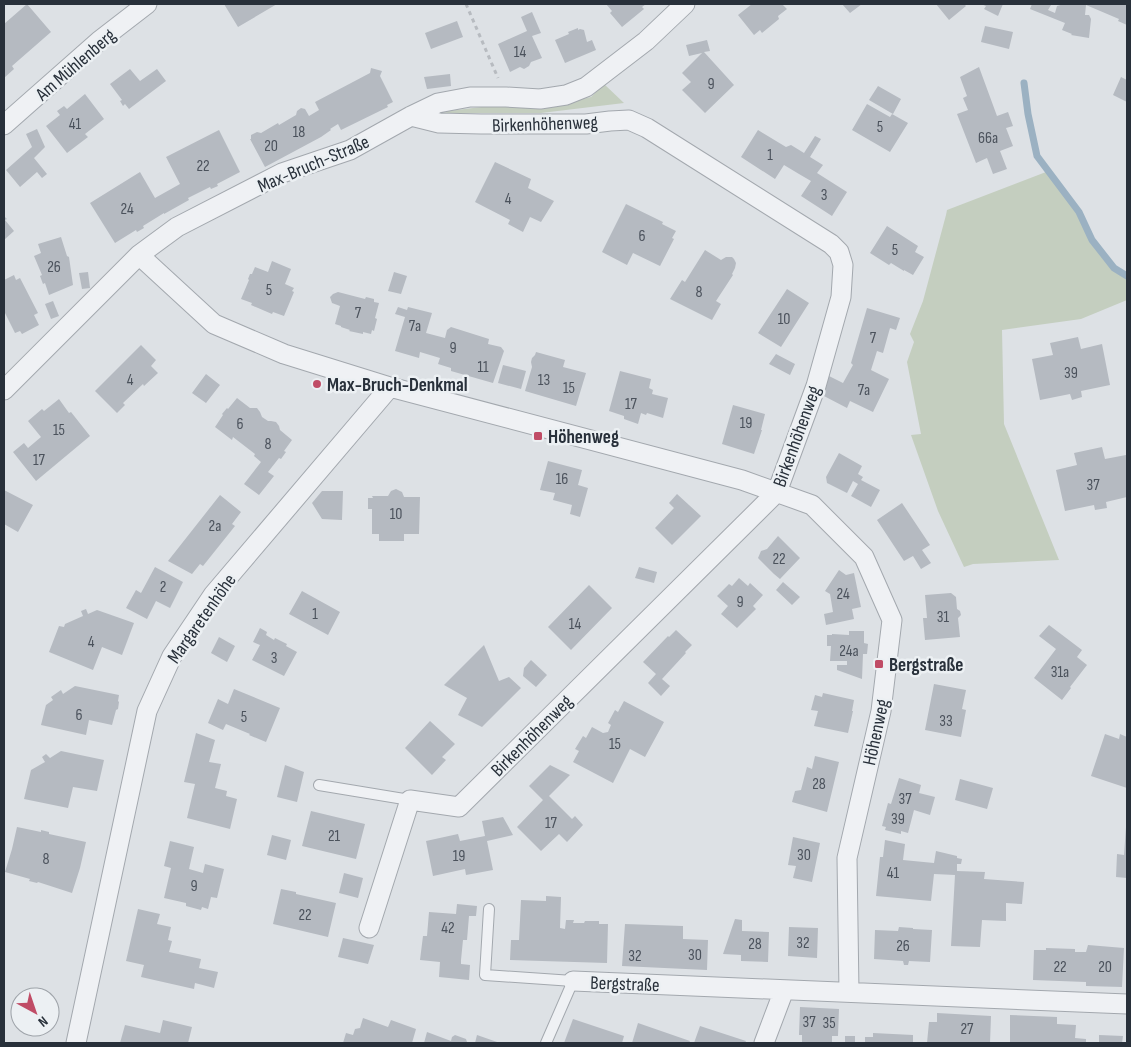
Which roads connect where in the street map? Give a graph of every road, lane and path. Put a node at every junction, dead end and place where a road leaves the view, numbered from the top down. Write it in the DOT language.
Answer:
graph roads {
  1 [pos="147,4"];
  2 [pos="466,4"];
  3 [pos="685,4"];
  4 [pos="506,97"];
  5 [pos="411,116"];
  6 [pos="4,126"];
  7 [pos="139,255"];
  8 [pos="390,387"];
  9 [pos="4,390"];
  10 [pos="777,492"];
  11 [pos="319,785"];
  12 [pos="410,800"];
  13 [pos="489,909"];
  14 [pos="369,928"];
  15 [pos="573,981"];
  16 [pos="784,990"];
  17 [pos="848,992"];
  18 [pos="1127,1004"];
  19 [pos="76,1043"];
  20 [pos="546,1043"];
  21 [pos="764,1043"];
  1 -- 6 [label="street, Am Mühlenberg"];
  2 -- 4 [label="path"];
  3 -- 4 [label="street, Max-Bruch-Straße"];
  4 -- 5 [label="street, Max-Bruch-Straße"];
  5 -- 7 [label="street, Max-Bruch-Straße"];
  5 -- 10 [label="street, Birkenhöhenweg"];
  7 -- 8 [label="street, Höhenweg"];
  7 -- 9 [label="street, Max-Bruch-Straße"];
  8 -- 10 [label="street, Höhenweg"];
  8 -- 19 [label="street, Margaretenhöhe"];
  10 -- 12 [label="street, Birkenhöhenweg"];
  10 -- 17 [label="street, Höhenweg"];
  11 -- 12 [label="lane"];
  12 -- 14 [label="street"];
  13 -- 15 [label="lane"];
  15 -- 16 [label="street, Bergstraße"];
  15 -- 20 [label="lane"];
  16 -- 17 [label="street, Bergstraße"];
  16 -- 21 [label="street"];
  17 -- 18 [label="street, Bergstraße"];
}
